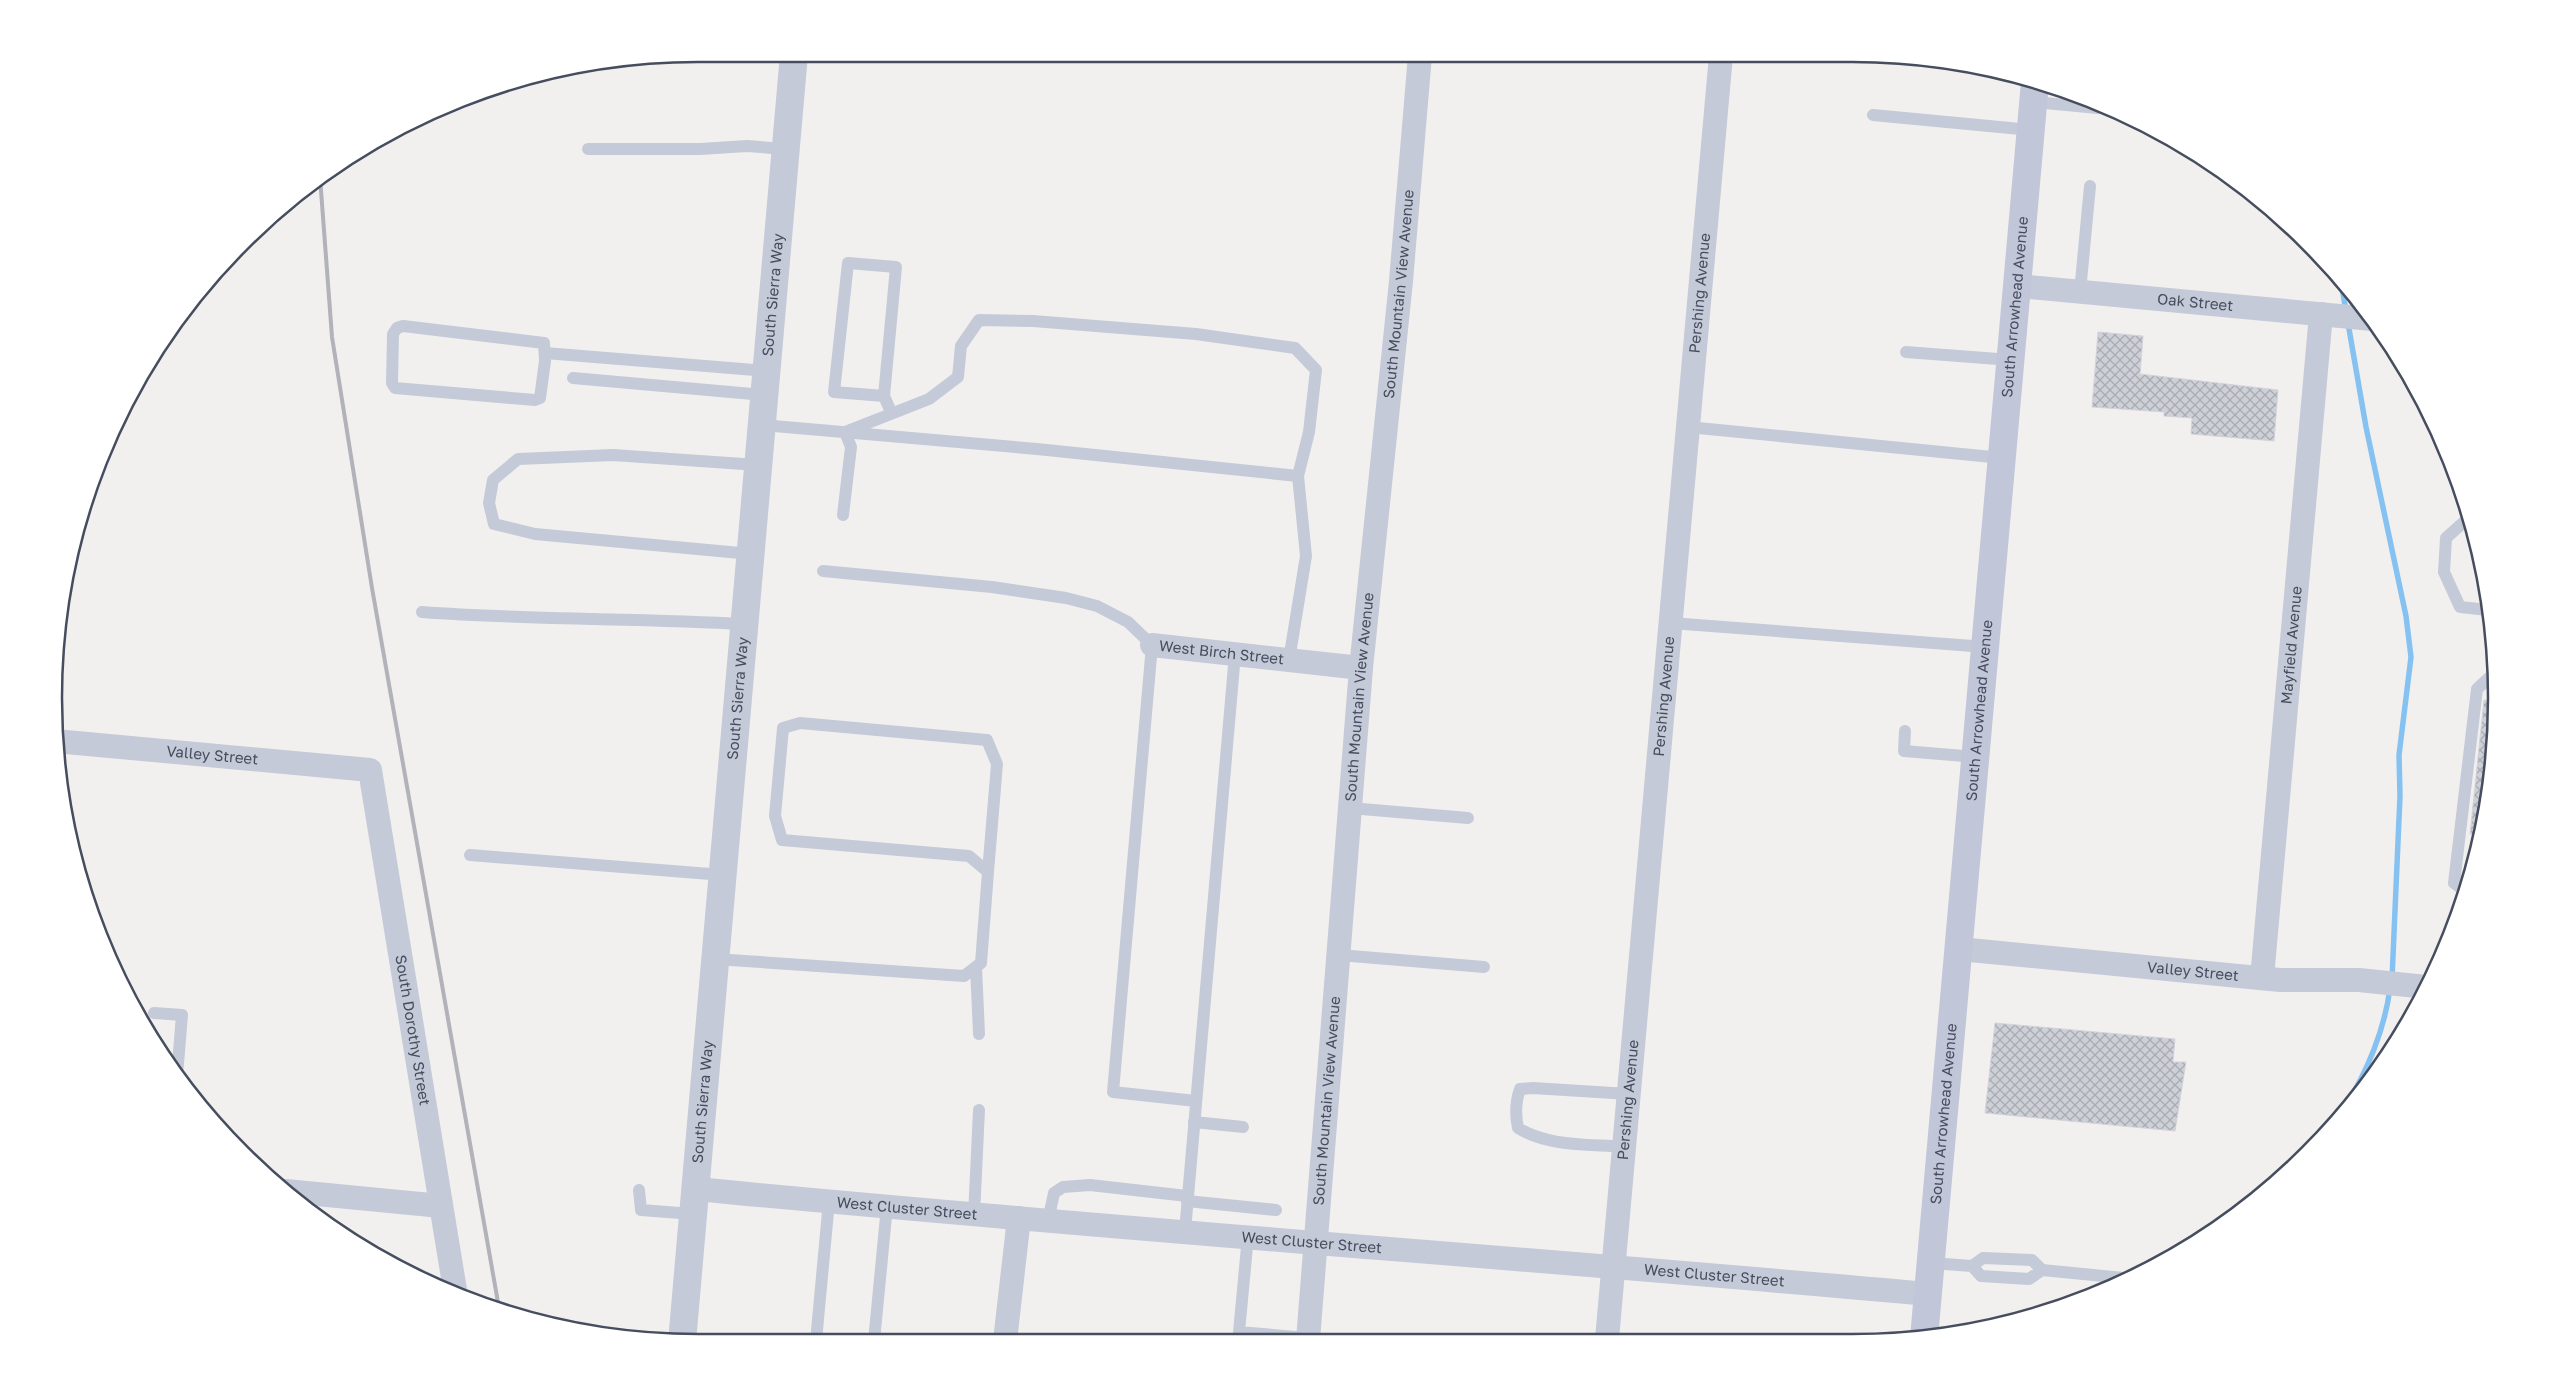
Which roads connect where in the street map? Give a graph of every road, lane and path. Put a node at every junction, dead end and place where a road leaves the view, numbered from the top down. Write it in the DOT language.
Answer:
graph roads {
  1 [pos="793,62"];
  2 [pos="1419,62"];
  3 [pos="1720,62"];
  4 [pos="2034,92"];
  5 [pos="2073,102"];
  6 [pos="1873,115"];
  7 [pos="2031,130"];
  8 [pos="588,149"];
  9 [pos="786,149"];
  10 [pos="2090,186"];
  11 [pos="2018,286"];
  12 [pos="2080,292"];
  13 [pos="2347,317"];
  14 [pos="1906,352"];
  15 [pos="545,353"];
  16 [pos="2011,360"];
  17 [pos="573,378"];
  18 [pos="765,383"];
  19 [pos="884,396"];
  20 [pos="890,412"];
  21 [pos="762,425"];
  22 [pos="1688,427"];
  23 [pos="845,432"];
  24 [pos="2002,458"];
  25 [pos="758,465"];
  26 [pos="1298,476"];
  27 [pos="843,515"];
  28 [pos="2464,522"];
  29 [pos="751,554"];
  30 [pos="823,571"];
  31 [pos="2482,609"];
  32 [pos="422,612"];
  33 [pos="744,624"];
  34 [pos="1671,624"];
  35 [pos="1152,644"];
  36 [pos="1986,647"];
  37 [pos="1235,654"];
  38 [pos="1290,660"];
  39 [pos="1361,668"];
  40 [pos="2488,679"];
  41 [pos="1905,731"];
  42 [pos="64,742"];
  43 [pos="1976,757"];
  44 [pos="370,770"];
  45 [pos="1350,808"];
  46 [pos="1468,818"];
  47 [pos="470,855"];
  48 [pos="988,872"];
  49 [pos="723,875"];
  50 [pos="2460,887"];
  51 [pos="1959,949"];
  52 [pos="1339,955"];
  53 [pos="715,959"];
  54 [pos="976,967"];
  55 [pos="1484,967"];
  56 [pos="2262,978"];
  57 [pos="2419,986"];
  58 [pos="154,1013"];
  59 [pos="978,1034"];
  60 [pos="178,1063"];
  61 [pos="1629,1094"];
  62 [pos="1196,1101"];
  63 [pos="978,1110"];
  64 [pos="1194,1122"];
  65 [pos="1243,1127"];
  66 [pos="1624,1147"];
  67 [pos="639,1190"];
  68 [pos="298,1192"];
  69 [pos="1187,1198"];
  70 [pos="694,1201"];
  71 [pos="829,1201"];
  72 [pos="441,1206"];
  73 [pos="887,1206"];
  74 [pos="1276,1210"];
  75 [pos="974,1214"];
  76 [pos="1019,1218"];
  77 [pos="1048,1221"];
  78 [pos="1185,1231"];
  79 [pos="1248,1236"];
  80 [pos="1318,1242"];
  81 [pos="1931,1262"];
  82 [pos="1614,1266"];
  83 [pos="1972,1266"];
  84 [pos="2042,1270"];
  85 [pos="2116,1277"];
  86 [pos="454,1286"];
  87 [pos="1928,1294"];
  88 [pos="1925,1330"];
  89 [pos="683,1334"];
  90 [pos="817,1334"];
  91 [pos="875,1334"];
  92 [pos="1006,1334"];
  93 [pos="1239,1334"];
  94 [pos="1309,1334"];
  95 [pos="1607,1334"];
  1 -- 9 [label="street, South Sierra Way"];
  2 -- 39 [label="street, South Mountain View Avenue"];
  3 -- 22 [label="street, Pershing Avenue"];
  4 -- 5 [label="lane"];
  4 -- 7 [label="main road, South Arrowhead Avenue"];
  6 -- 7 [label="lane"];
  7 -- 11 [label="main road, South Arrowhead Avenue"];
  8 -- 9 [label="lane"];
  9 -- 18 [label="street, South Sierra Way"];
  10 -- 12 [label="lane"];
  11 -- 12 [label="street, Oak Street"];
  11 -- 16 [label="main road, South Arrowhead Avenue"];
  12 -- 13 [label="street, Oak Street"];
  13 -- 56 [label="street, Mayfield Avenue"];
  14 -- 16 [label="lane"];
  15 -- 15 [label="lane"];
  15 -- 18 [label="lane"];
  16 -- 24 [label="main road, South Arrowhead Avenue"];
  17 -- 18 [label="lane"];
  18 -- 21 [label="street, South Sierra Way"];
  19 -- 19 [label="lane"];
  19 -- 20 [label="lane"];
  20 -- 23 [label="lane"];
  20 -- 26 [label="lane"];
  21 -- 23 [label="lane"];
  21 -- 25 [label="street, South Sierra Way"];
  22 -- 24 [label="lane"];
  22 -- 34 [label="street, Pershing Avenue"];
  23 -- 26 [label="lane"];
  23 -- 27 [label="lane"];
  24 -- 36 [label="main road, South Arrowhead Avenue"];
  25 -- 29 [label="street, South Sierra Way"];
  25 -- 29 [label="lane"];
  26 -- 38 [label="lane"];
  28 -- 31 [label="lane"];
  29 -- 33 [label="street, South Sierra Way"];
  30 -- 35 [label="lane, West Birch Street"];
  32 -- 33 [label="lane"];
  33 -- 49 [label="street, South Sierra Way"];
  34 -- 36 [label="lane"];
  34 -- 61 [label="street, Pershing Avenue"];
  35 -- 37 [label="street, West Birch Street"];
  35 -- 62 [label="lane"];
  36 -- 43 [label="main road, South Arrowhead Avenue"];
  37 -- 38 [label="street, West Birch Street"];
  37 -- 62 [label="lane"];
  38 -- 39 [label="street, West Birch Street"];
  39 -- 45 [label="street, South Mountain View Avenue"];
  40 -- 50 [label="lane"];
  41 -- 43 [label="lane"];
  42 -- 44 [label="street, Valley Street"];
  43 -- 51 [label="main road, South Arrowhead Avenue"];
  44 -- 72 [label="street, South Dorothy Street"];
  45 -- 46 [label="lane"];
  45 -- 52 [label="street, South Mountain View Avenue"];
  47 -- 49 [label="lane"];
  48 -- 48 [label="lane"];
  48 -- 54 [label="lane"];
  49 -- 53 [label="street, South Sierra Way"];
  51 -- 56 [label="street, Valley Street"];
  51 -- 81 [label="main road, South Arrowhead Avenue"];
  52 -- 55 [label="lane"];
  52 -- 80 [label="street, South Mountain View Avenue"];
  53 -- 54 [label="lane"];
  53 -- 70 [label="street, South Sierra Way"];
  54 -- 59 [label="lane"];
  56 -- 57 [label="street, Valley Street"];
  58 -- 60 [label="lane"];
  61 -- 66 [label="street, Pershing Avenue"];
  61 -- 66 [label="lane"];
  62 -- 64 [label="lane"];
  63 -- 75 [label="lane"];
  64 -- 65 [label="lane"];
  64 -- 69 [label="lane"];
  66 -- 82 [label="street, Pershing Avenue"];
  67 -- 70 [label="lane"];
  68 -- 72 [label="street"];
  69 -- 74 [label="lane"];
  69 -- 77 [label="lane"];
  69 -- 78 [label="lane"];
  70 -- 71 [label="street, West Cluster Street"];
  70 -- 89 [label="street, South Sierra Way"];
  71 -- 73 [label="street, West Cluster Street"];
  71 -- 90 [label="lane"];
  72 -- 86 [label="street, South Dorothy Street"];
  73 -- 75 [label="street, West Cluster Street"];
  73 -- 91 [label="lane"];
  75 -- 76 [label="street, West Cluster Street"];
  76 -- 77 [label="street, West Cluster Street"];
  76 -- 92 [label="street"];
  77 -- 78 [label="street, West Cluster Street"];
  78 -- 79 [label="street, West Cluster Street"];
  79 -- 80 [label="street, West Cluster Street"];
  79 -- 93 [label="lane"];
  80 -- 82 [label="street, West Cluster Street"];
  80 -- 94 [label="street, South Mountain View Avenue"];
  81 -- 83 [label="lane"];
  81 -- 87 [label="main road, South Arrowhead Avenue"];
  82 -- 87 [label="street, West Cluster Street"];
  82 -- 95 [label="street, Pershing Avenue"];
  83 -- 84 [label="lane"];
  83 -- 84 [label="lane"];
  84 -- 85 [label="lane"];
  87 -- 88 [label="main road, South Arrowhead Avenue"];
}
